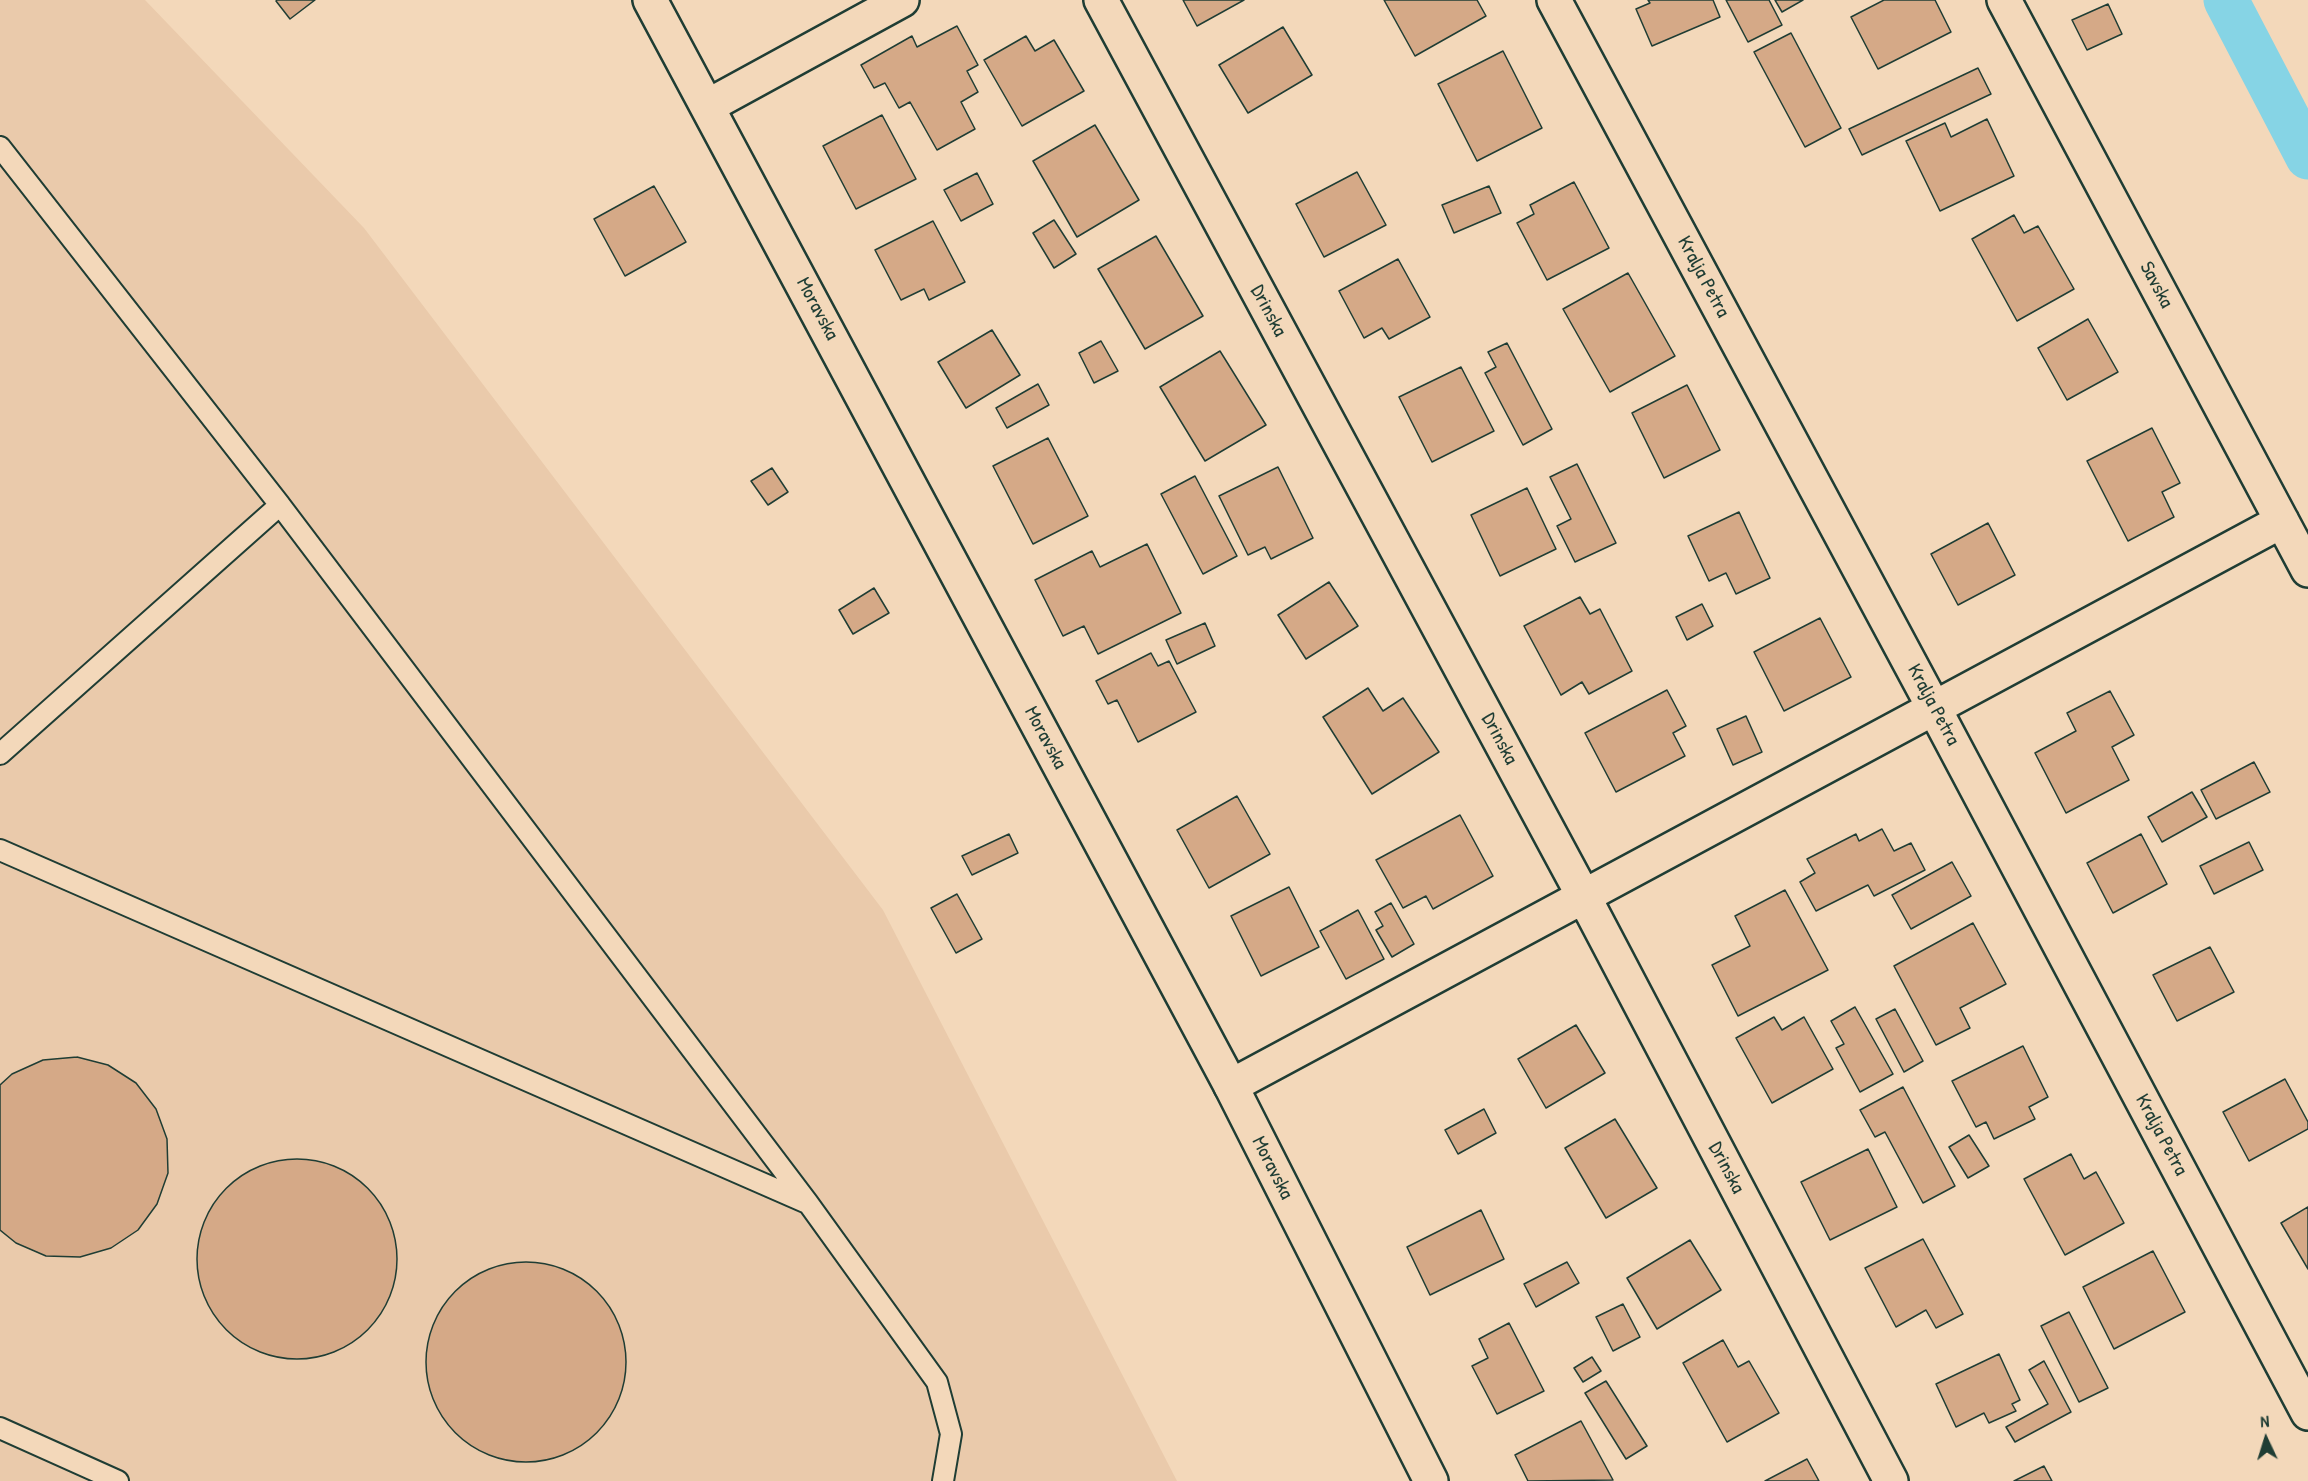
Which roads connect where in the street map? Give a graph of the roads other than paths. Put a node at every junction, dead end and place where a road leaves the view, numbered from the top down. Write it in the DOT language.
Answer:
graph roads {
  1 [pos="650,0"];
  2 [pos="902,0"];
  3 [pos="1101,0"];
  4 [pos="1554,0"];
  5 [pos="2004,0"];
  6 [pos="708,106"];
  7 [pos="0,147"];
  8 [pos="280,505"];
  9 [pos="2282,521"];
  10 [pos="2308,570"];
  11 [pos="1934,708"];
  12 [pos="0,754"];
  13 [pos="0,849"];
  14 [pos="1584,897"];
  15 [pos="1231,1086"];
  16 [pos="808,1203"];
  17 [pos="2308,1413"];
  18 [pos="0,1428"];
  19 [pos="118,1481"];
  20 [pos="943,1481"];
  21 [pos="1431,1481"];
  22 [pos="1891,1481"];
  1 -- 6 [label="street, Moravska"];
  2 -- 6 [label="street"];
  3 -- 14 [label="street, Drinska"];
  4 -- 11 [label="street, Kralja Petra"];
  5 -- 9 [label="street, Savska"];
  6 -- 15 [label="street, Moravska"];
  7 -- 8 [label="lane"];
  8 -- 12 [label="lane"];
  8 -- 16 [label="lane"];
  9 -- 10 [label="street, Savska"];
  9 -- 11 [label="street"];
  11 -- 14 [label="street"];
  11 -- 17 [label="street, Kralja Petra"];
  13 -- 16 [label="lane"];
  14 -- 15 [label="street"];
  14 -- 22 [label="street, Drinska"];
  15 -- 21 [label="street, Moravska"];
  16 -- 20 [label="lane"];
  18 -- 19 [label="lane"];
}
